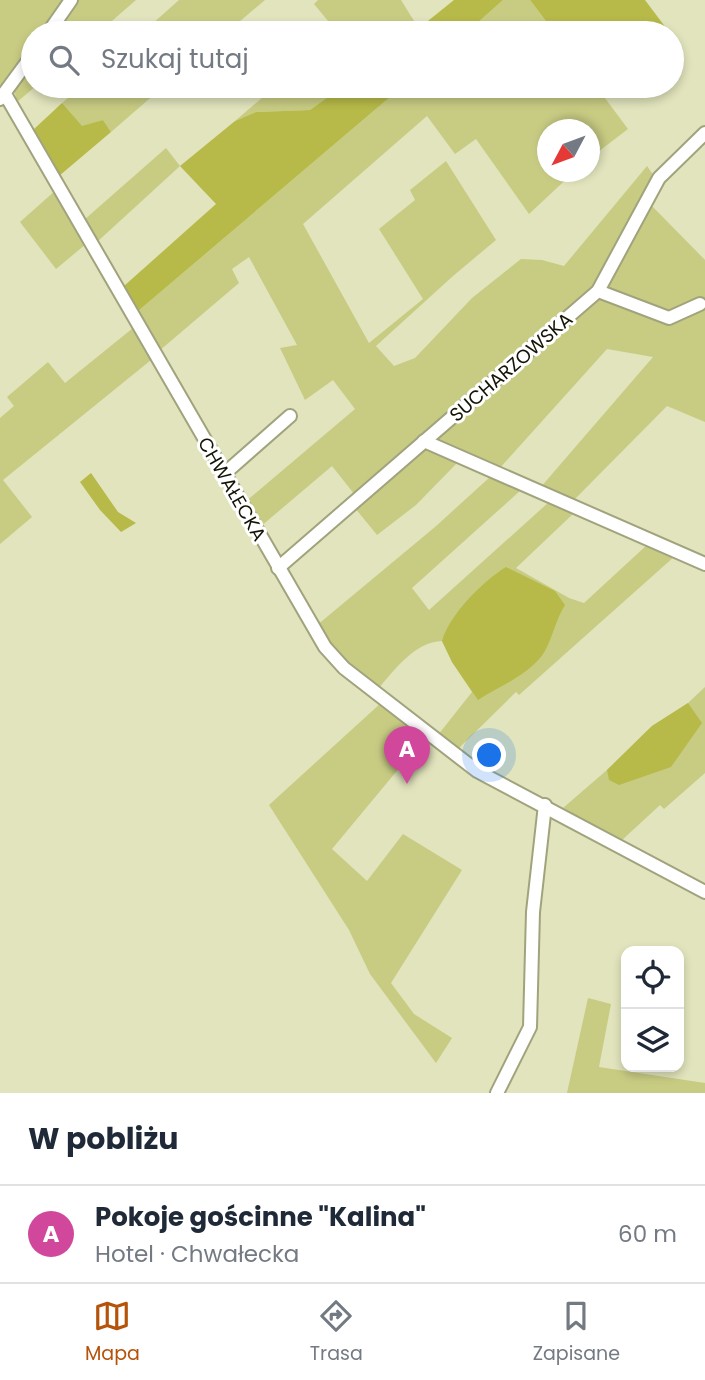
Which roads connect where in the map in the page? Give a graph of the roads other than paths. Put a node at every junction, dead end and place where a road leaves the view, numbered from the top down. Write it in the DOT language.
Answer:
graph roads {
  1 [pos="71,0"];
  2 [pos="56,21"];
  3 [pos="21,71"];
  4 [pos="3,96"];
  5 [pos="705,133"];
  6 [pos="598,291"];
  7 [pos="700,304"];
  8 [pos="290,416"];
  9 [pos="424,441"];
  10 [pos="224,474"];
  11 [pos="705,564"];
  12 [pos="278,568"];
  13 [pos="545,806"];
  14 [pos="705,891"];
  15 [pos="497,1093"];
  1 -- 2 [label="street"];
  3 -- 4 [label="street"];
  4 -- 10 [label="street, CHWAŁECKA"];
  5 -- 6 [label="street, SUCHARZOWSKA"];
  6 -- 7 [label="street"];
  6 -- 9 [label="street, SUCHARZOWSKA"];
  8 -- 10 [label="street"];
  9 -- 11 [label="street"];
  9 -- 12 [label="street, SUCHARZOWSKA"];
  10 -- 12 [label="street, CHWAŁECKA"];
  12 -- 13 [label="street, CHWAŁECKA"];
  13 -- 14 [label="street, CHWAŁECKA"];
  13 -- 15 [label="street"];
}
